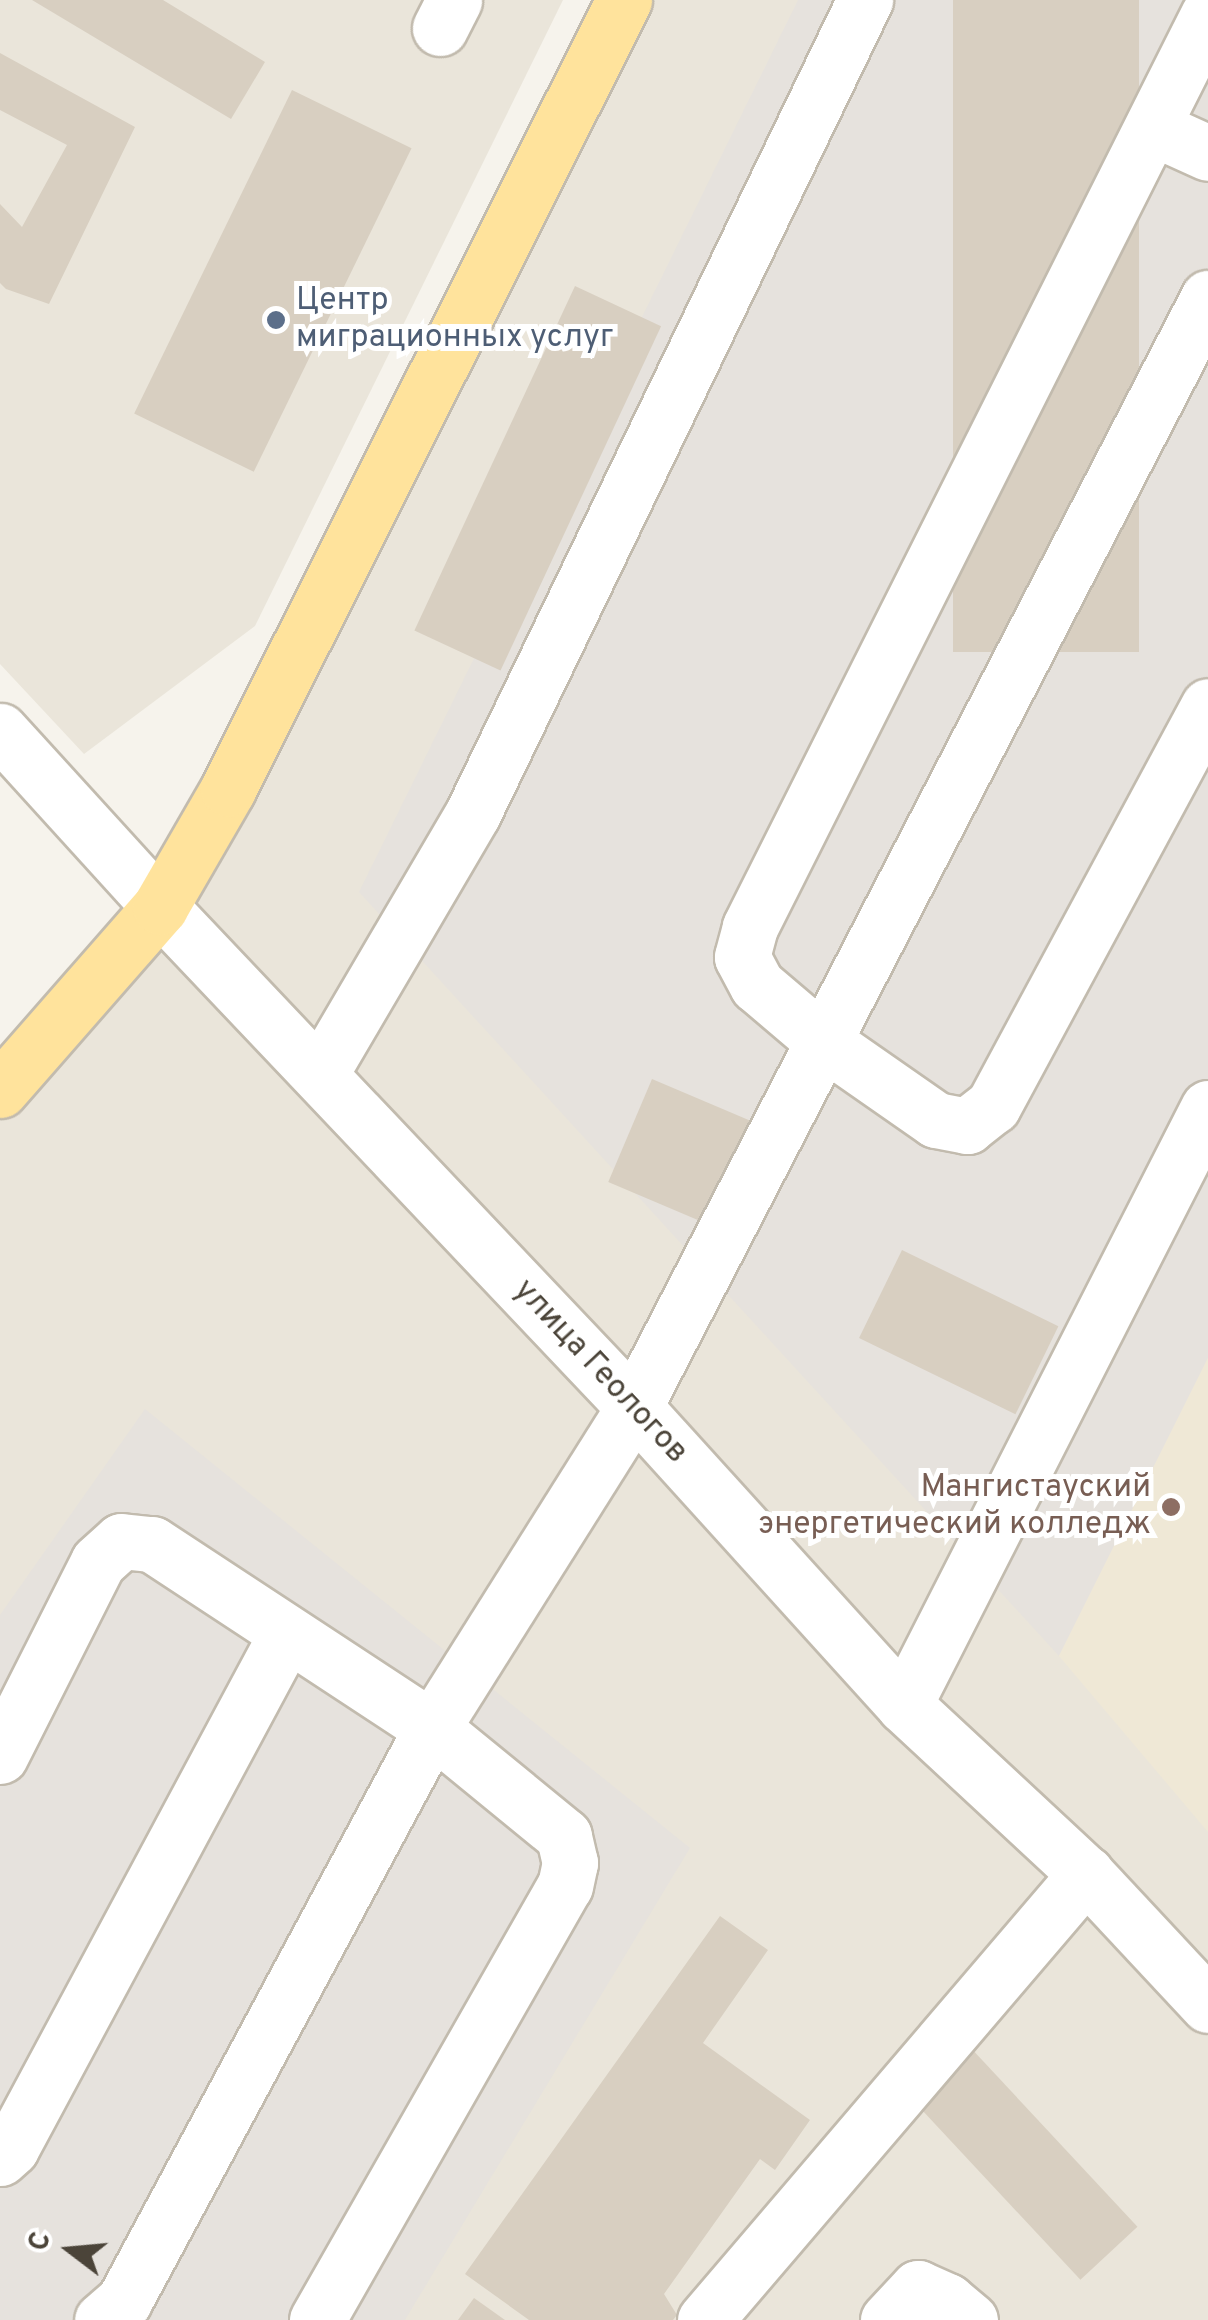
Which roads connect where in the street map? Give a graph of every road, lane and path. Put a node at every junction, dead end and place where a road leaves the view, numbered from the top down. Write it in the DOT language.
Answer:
graph roads {
  1 [pos="624,0"];
  2 [pos="865,0"];
  3 [pos="1208,16"];
  4 [pos="1152,128"];
  5 [pos="1208,153"];
  6 [pos="1208,298"];
  7 [pos="1208,706"];
  8 [pos="0,731"];
  9 [pos="160,907"];
  10 [pos="824,1042"];
  11 [pos="320,1074"];
  12 [pos="0,1090"];
  13 [pos="1208,1108"];
  14 [pos="634,1407"];
  15 [pos="286,1635"];
  16 [pos="904,1705"];
  17 [pos="432,1728"];
  18 [pos="0,1756"];
  19 [pos="1086,1874"];
  20 [pos="1208,2005"];
  21 [pos="0,2158"];
  22 [pos="102,2320"];
  23 [pos="317,2320"];
  24 [pos="705,2320"];
  25 [pos="888,2320"];
  26 [pos="970,2320"];
  1 -- 9 [label="main road"];
  2 -- 11 [label="street"];
  3 -- 4 [label="street"];
  4 -- 5 [label="street"];
  4 -- 10 [label="street"];
  6 -- 10 [label="street"];
  7 -- 10 [label="street"];
  8 -- 9 [label="street, улица Геологов"];
  9 -- 11 [label="street, улица Геологов"];
  9 -- 12 [label="main road"];
  10 -- 14 [label="street"];
  11 -- 14 [label="street, улица Геологов"];
  13 -- 16 [label="street"];
  14 -- 16 [label="street, улица Геологов"];
  14 -- 17 [label="street"];
  15 -- 17 [label="street"];
  15 -- 18 [label="street"];
  15 -- 21 [label="street"];
  16 -- 19 [label="street, улица Геологов"];
  17 -- 22 [label="street"];
  17 -- 23 [label="street"];
  19 -- 20 [label="street, улица Геологов"];
  19 -- 24 [label="street"];
  25 -- 26 [label="street"];
}
